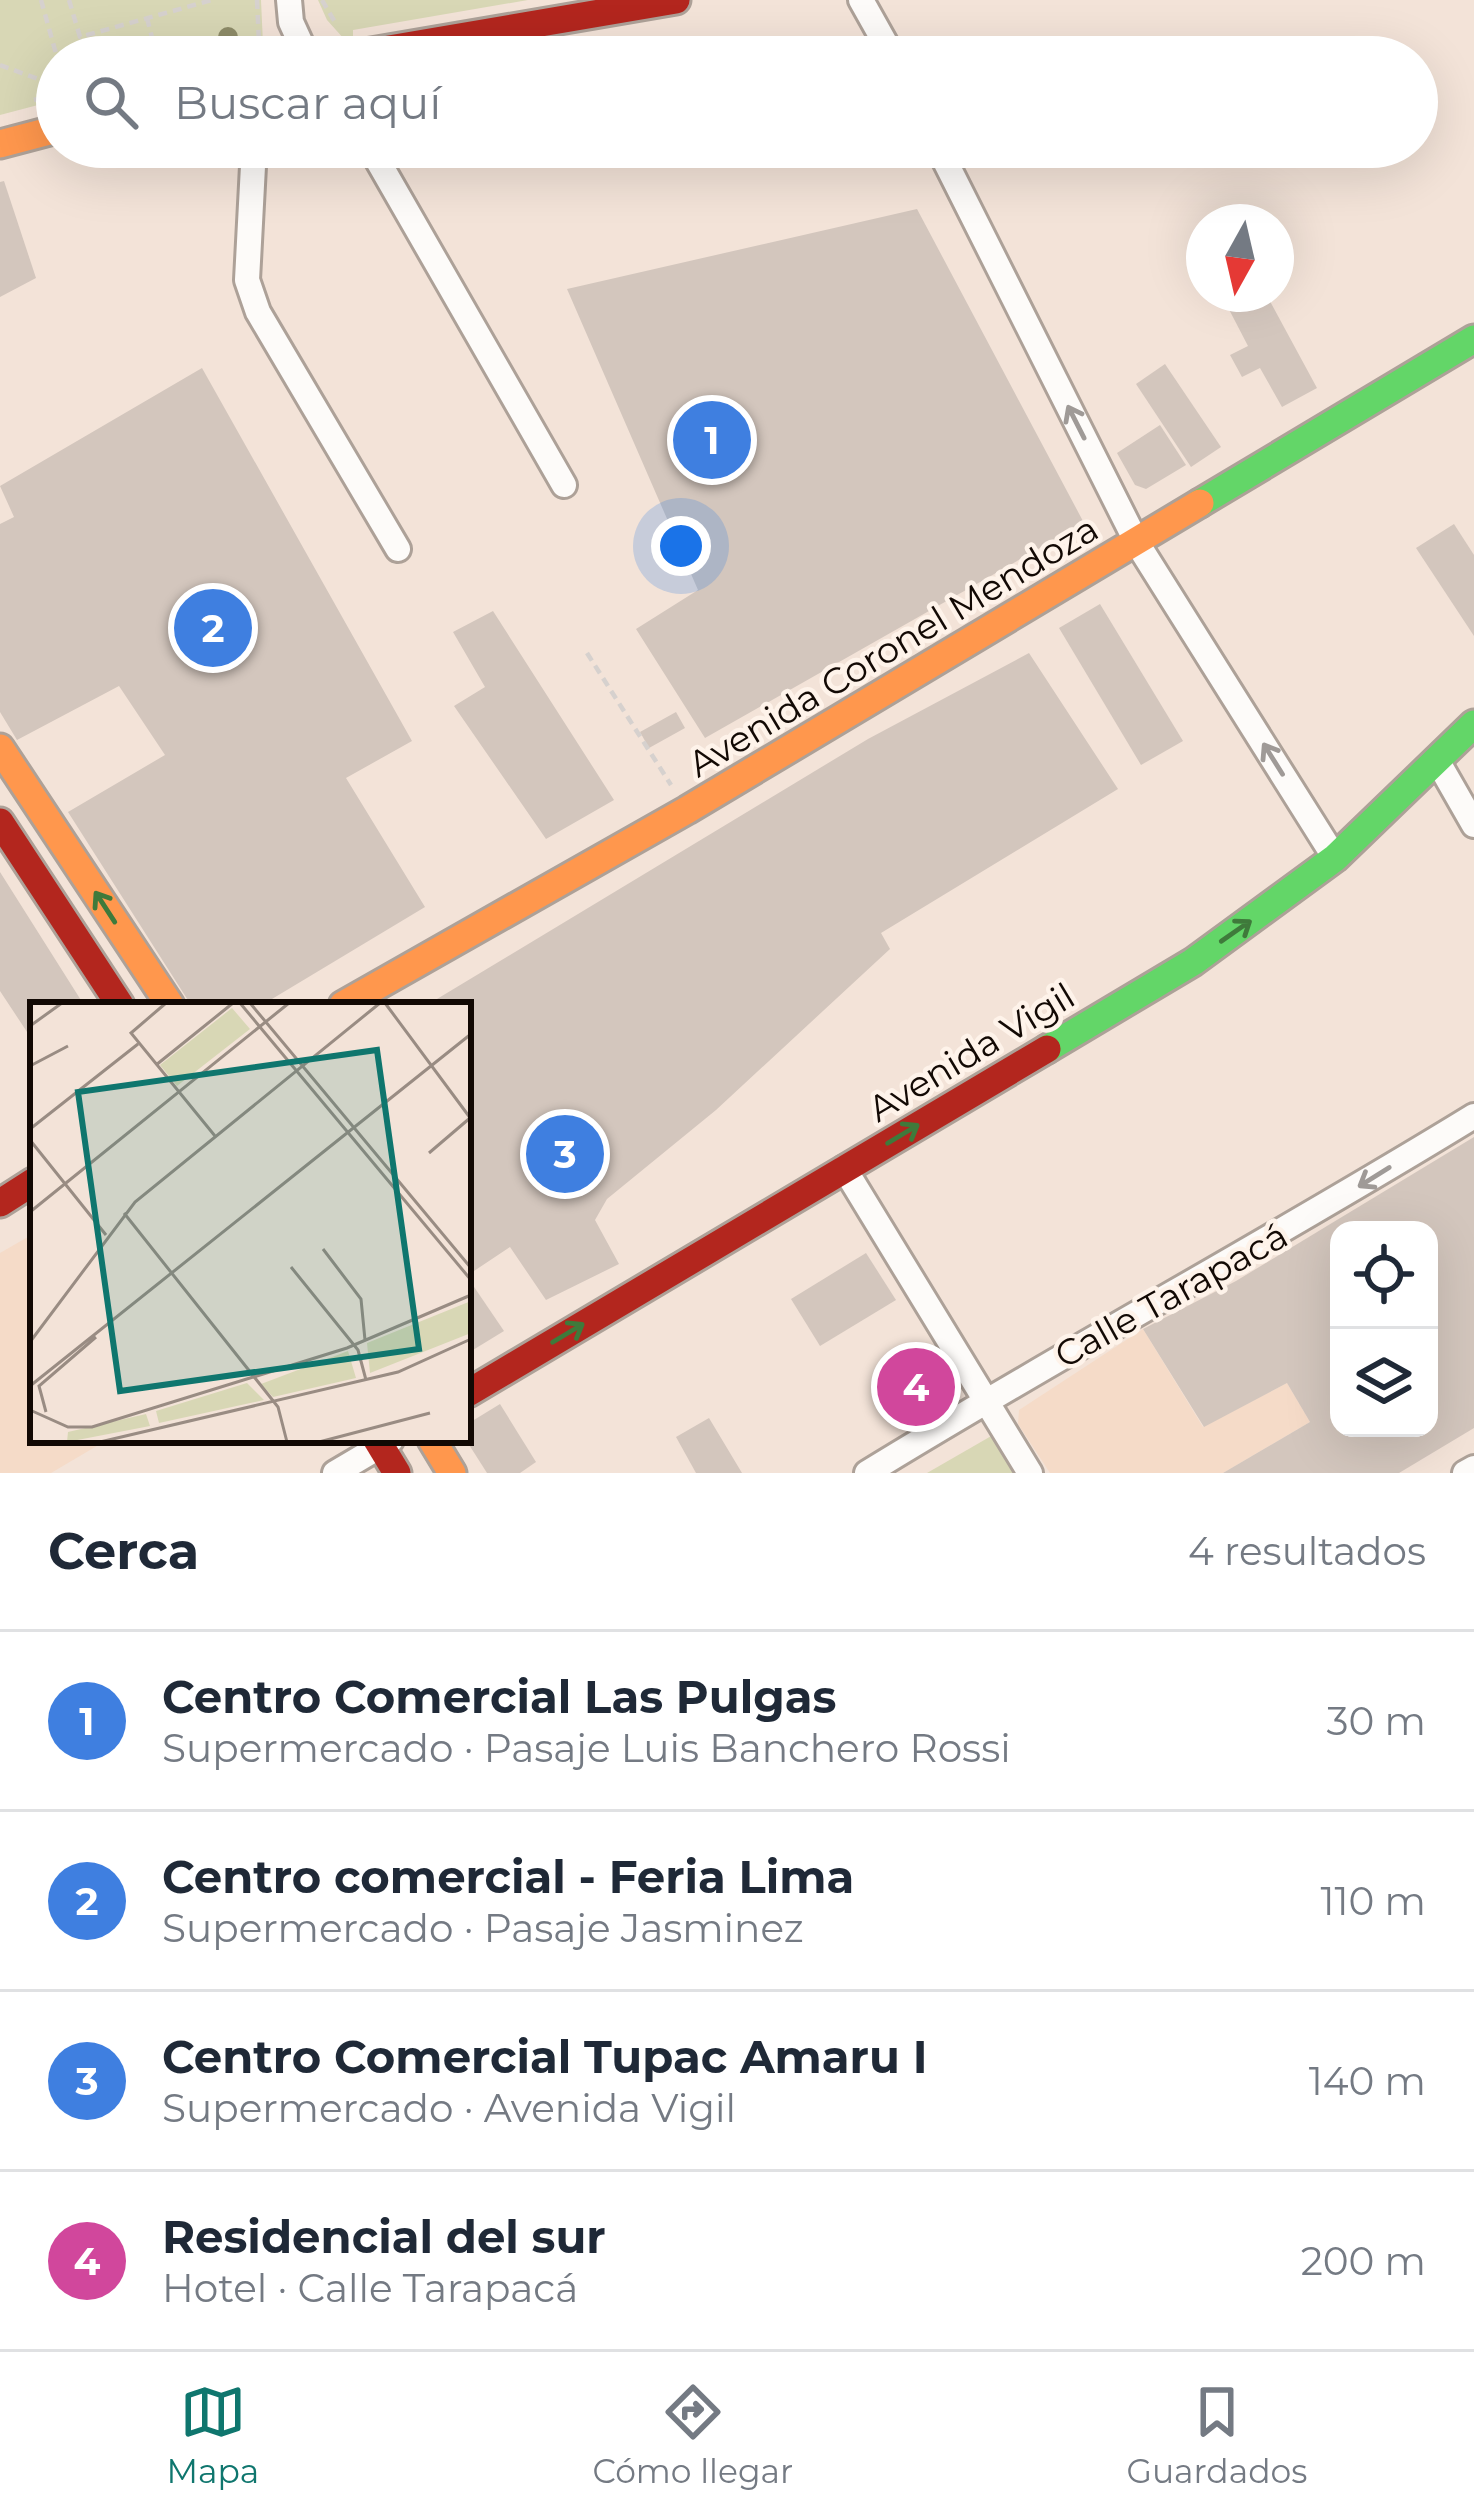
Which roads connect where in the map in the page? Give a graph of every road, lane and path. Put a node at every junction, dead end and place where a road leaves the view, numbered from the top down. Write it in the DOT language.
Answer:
graph roads {
  1 [pos="40,0"];
  2 [pos="69,0"];
  3 [pos="212,0"];
  4 [pos="256,0"];
  5 [pos="289,0"];
  6 [pos="322,0"];
  7 [pos="676,0"];
  8 [pos="861,0"];
  9 [pos="147,18"];
  10 [pos="338,28"];
  11 [pos="51,36"];
  12 [pos="80,36"];
  13 [pos="84,36"];
  14 [pos="152,36"];
  15 [pos="260,36"];
  16 [pos="297,36"];
  17 [pos="465,36"];
  18 [pos="881,36"];
  19 [pos="0,65"];
  20 [pos="36,78"];
  21 [pos="36,135"];
  22 [pos="0,144"];
  23 [pos="253,168"];
  24 [pos="382,168"];
  25 [pos="949,168"];
  26 [pos="1474,338"];
  27 [pos="564,485"];
  28 [pos="1137,543"];
  29 [pos="398,548"];
  30 [pos="587,653"];
  31 [pos="1474,724"];
  32 [pos="0,748"];
  33 [pos="1438,762"];
  34 [pos="687,810"];
  35 [pos="0,822"];
  36 [pos="1474,826"];
  37 [pos="1335,858"];
  38 [pos="118,1002"];
  39 [pos="168,1002"];
  40 [pos="348,1002"];
  41 [pos="1474,1116"];
  42 [pos="844,1168"];
  43 [pos="30,1184"];
  44 [pos="0,1203"];
  45 [pos="471,1392"];
  46 [pos="986,1400"];
  47 [pos="381,1443"];
  48 [pos="383,1443"];
  49 [pos="434,1443"];
  50 [pos="1474,1468"];
  51 [pos="335,1473"];
  52 [pos="397,1473"];
  53 [pos="452,1473"];
  54 [pos="867,1473"];
  55 [pos="1030,1473"];
  56 [pos="1465,1473"];
  1 -- 11 [label="path"];
  2 -- 12 [label="path"];
  3 -- 9 [label="path"];
  4 -- 15 [label="path"];
  5 -- 16 [label="street"];
  6 -- 10 [label="path"];
  7 -- 17 [label="street"];
  8 -- 18 [label="street"];
  9 -- 13 [label="path"];
  9 -- 14 [label="path"];
  19 -- 20 [label="path"];
  21 -- 22 [label="street"];
  23 -- 29 [label="street"];
  24 -- 27 [label="street"];
  28 -- 25 [label="street, one-way"];
  26 -- 28 [label="street, Avenida Coronel Mendoza"];
  28 -- 34 [label="street, Avenida Coronel Mendoza"];
  37 -- 28 [label="street, one-way"];
  30 -- 34 [label="path"];
  31 -- 33 [label="street, Avenida Vigil"];
  39 -- 32 [label="street, one-way"];
  33 -- 36 [label="street"];
  33 -- 37 [label="street, Avenida Vigil"];
  34 -- 40 [label="street, Avenida Coronel Mendoza"];
  35 -- 38 [label="street"];
  42 -- 37 [label="street, Avenida Vigil, one-way"];
  41 -- 46 [label="street, Calle Tarapacá, one-way"];
  45 -- 42 [label="street, Avenida Vigil, one-way"];
  42 -- 46 [label="street"];
  43 -- 44 [label="street"];
  46 -- 54 [label="street, Calle Tarapacá"];
  46 -- 55 [label="street"];
  47 -- 51 [label="street"];
  48 -- 52 [label="street"];
  49 -- 53 [label="street"];
  50 -- 56 [label="street"];
}
